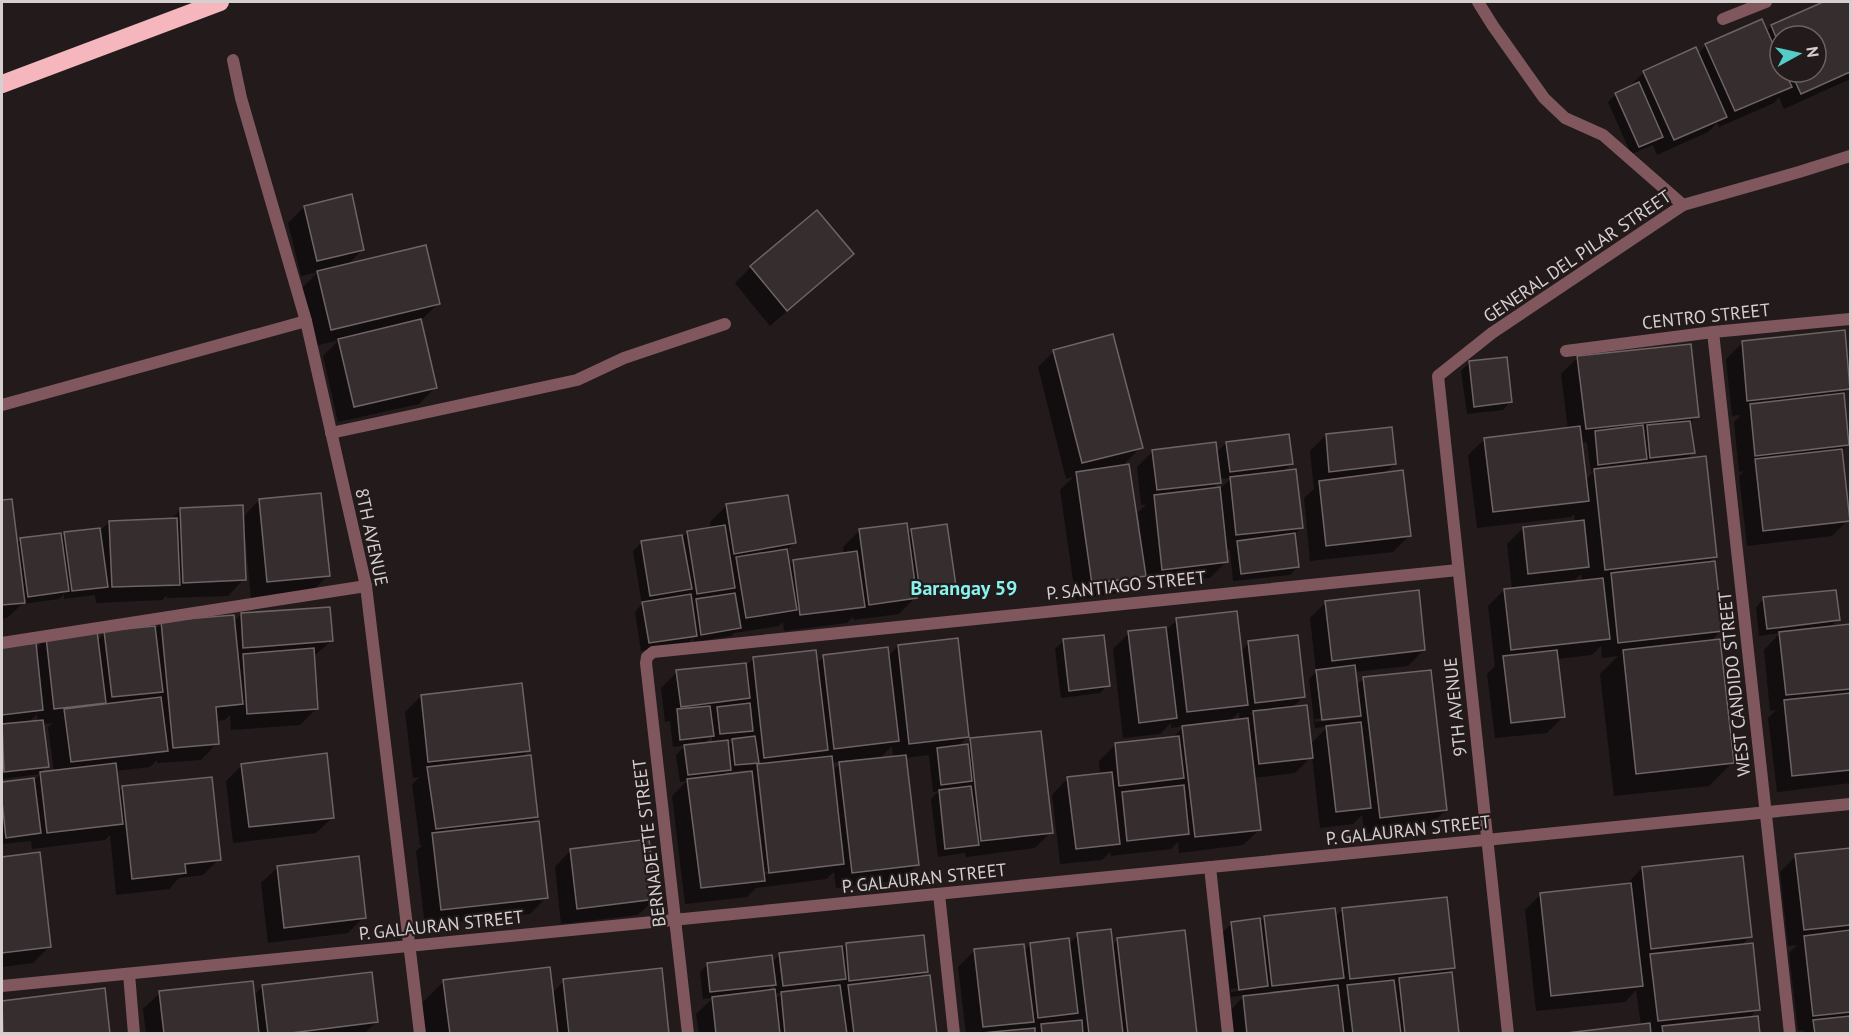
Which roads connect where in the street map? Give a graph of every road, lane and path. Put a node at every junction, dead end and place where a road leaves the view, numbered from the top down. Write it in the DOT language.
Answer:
graph roads {
  1 [pos="220,2"];
  2 [pos="1478,2"];
  3 [pos="1766,2"];
  4 [pos="1723,19"];
  5 [pos="233,60"];
  6 [pos="2,84"];
  7 [pos="1851,156"];
  8 [pos="1683,205"];
  9 [pos="1851,319"];
  10 [pos="306,321"];
  11 [pos="725,324"];
  12 [pos="1713,332"];
  13 [pos="1566,351"];
  14 [pos="1438,376"];
  15 [pos="2,405"];
  16 [pos="331,433"];
  17 [pos="1458,570"];
  18 [pos="366,586"];
  19 [pos="2,643"];
  20 [pos="653,652"];
  21 [pos="1851,804"];
  22 [pos="1766,813"];
  23 [pos="1487,840"];
  24 [pos="1210,867"];
  25 [pos="939,894"];
  26 [pos="676,920"];
  27 [pos="411,946"];
  28 [pos="129,974"];
  29 [pos="2,986"];
  30 [pos="134,1034"];
  31 [pos="420,1034"];
  32 [pos="688,1034"];
  33 [pos="954,1034"];
  34 [pos="1228,1034"];
  35 [pos="1508,1034"];
  36 [pos="1790,1034"];
  1 -- 6 [label="highway"];
  2 -- 8 [label="street"];
  3 -- 4 [label="street"];
  5 -- 10 [label="street, 8TH AVENUE"];
  7 -- 8 [label="street, GENERAL DEL PILAR STREET"];
  8 -- 14 [label="street, GENERAL DEL PILAR STREET"];
  9 -- 12 [label="street, CENTRO STREET"];
  10 -- 15 [label="street"];
  10 -- 16 [label="street, 8TH AVENUE"];
  11 -- 16 [label="street"];
  12 -- 13 [label="street, CENTRO STREET"];
  12 -- 22 [label="street, WEST CANDIDO STREET"];
  14 -- 17 [label="street, 9TH AVENUE"];
  16 -- 18 [label="street, 8TH AVENUE"];
  17 -- 20 [label="street, P. SANTIAGO STREET"];
  17 -- 23 [label="street, 9TH AVENUE"];
  18 -- 19 [label="street"];
  18 -- 27 [label="street, 8TH AVENUE"];
  20 -- 26 [label="street, BERNADETTE STREET"];
  21 -- 22 [label="street, P. GALAURAN STREET"];
  22 -- 23 [label="street, P. GALAURAN STREET"];
  22 -- 36 [label="street, WEST CANDIDO STREET"];
  23 -- 24 [label="street, P. GALAURAN STREET"];
  23 -- 35 [label="street, 9TH AVENUE"];
  24 -- 25 [label="street, P. GALAURAN STREET"];
  24 -- 34 [label="street"];
  25 -- 26 [label="street, P. GALAURAN STREET"];
  25 -- 33 [label="street"];
  26 -- 27 [label="street, P. GALAURAN STREET"];
  26 -- 32 [label="street, BERNADETTE STREET"];
  27 -- 28 [label="street, P. GALAURAN STREET"];
  27 -- 31 [label="street, 8TH AVENUE"];
  28 -- 29 [label="street, P. GALAURAN STREET"];
  28 -- 30 [label="street"];
}
